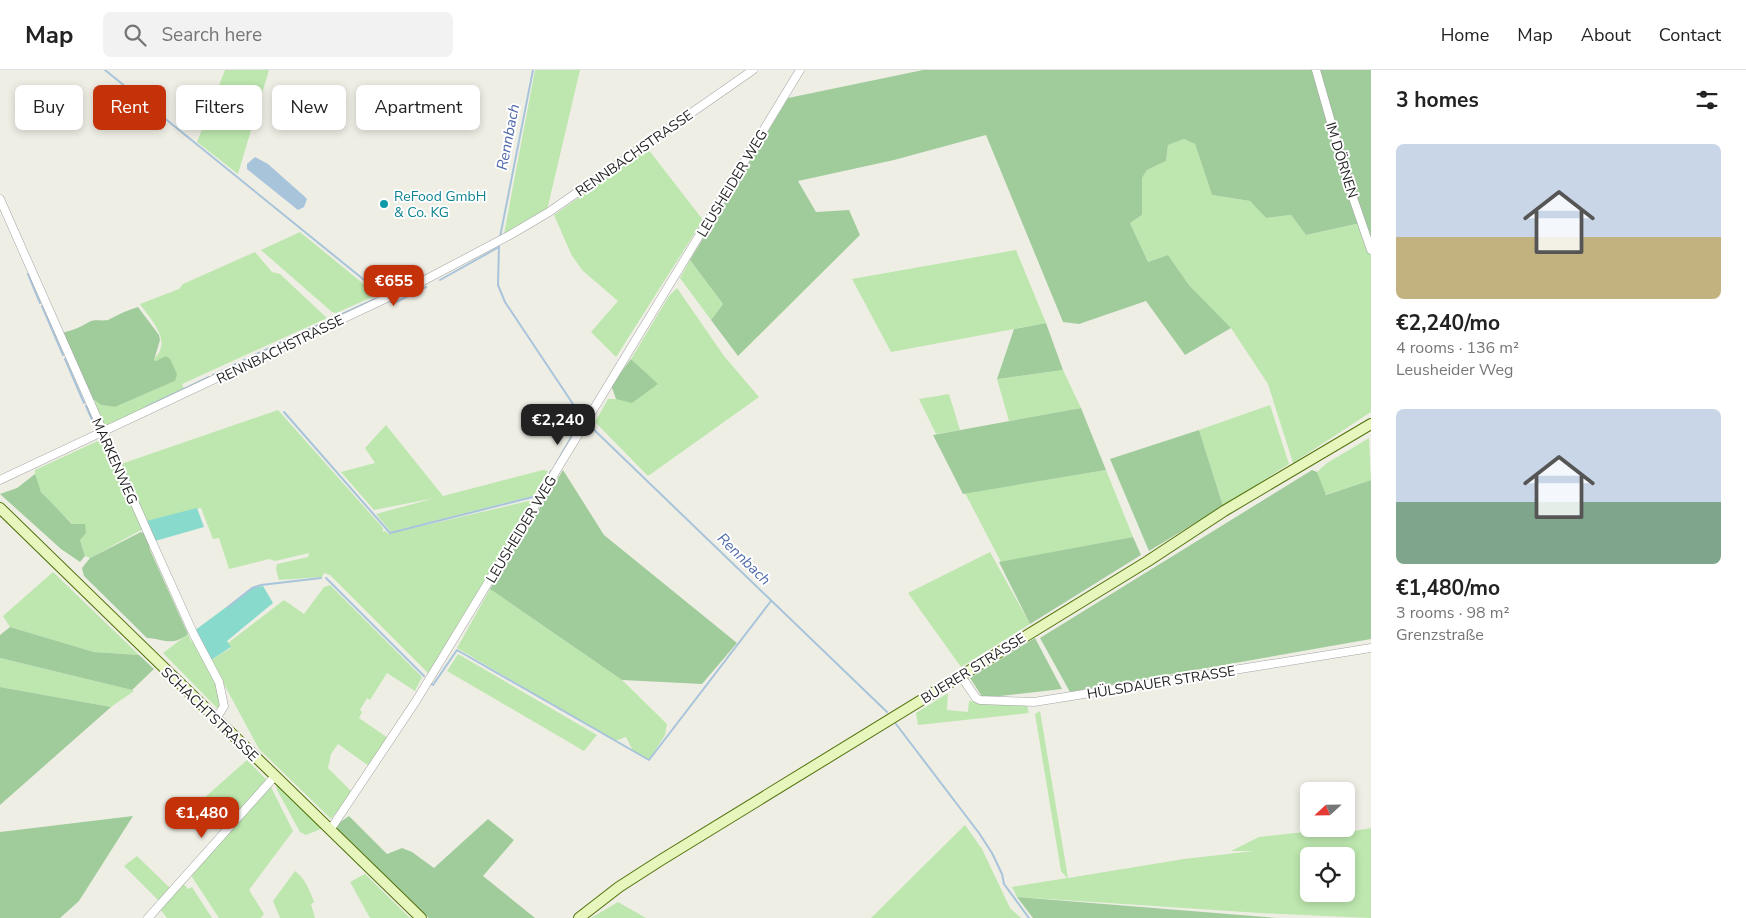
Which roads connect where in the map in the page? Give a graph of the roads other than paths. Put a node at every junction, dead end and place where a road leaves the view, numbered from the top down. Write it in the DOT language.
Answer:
graph roads {
  1 [pos="753,70"];
  2 [pos="800,70"];
  3 [pos="1316,70"];
  4 [pos="0,199"];
  5 [pos="1371,250"];
  6 [pos="1371,424"];
  7 [pos="103,433"];
  8 [pos="0,480"];
  9 [pos="0,508"];
  10 [pos="1371,648"];
  11 [pos="962,676"];
  12 [pos="216,719"];
  13 [pos="275,776"];
  14 [pos="330,830"];
  15 [pos="148,918"];
  16 [pos="421,918"];
  17 [pos="579,918"];
  1 -- 7 [label="street, RENNBACHSTRASSE"];
  2 -- 14 [label="street, LEUSHEIDER WEG"];
  3 -- 5 [label="street, IM DÖRNEN"];
  4 -- 7 [label="street, MARKENWEG"];
  6 -- 11 [label="main road, BUERER STRASSE"];
  7 -- 8 [label="street, RENNBACHSTRASSE"];
  7 -- 12 [label="street, MARKENWEG"];
  9 -- 12 [label="main road, SCHACHTSTRASSE"];
  10 -- 11 [label="street, HÜLSDAUER STRASSE"];
  11 -- 17 [label="main road, BUERER STRASSE"];
  12 -- 13 [label="main road, SCHACHTSTRASSE"];
  13 -- 14 [label="main road, SCHACHTSTRASSE"];
  13 -- 15 [label="street"];
  14 -- 16 [label="main road, SCHACHTSTRASSE"];
}
